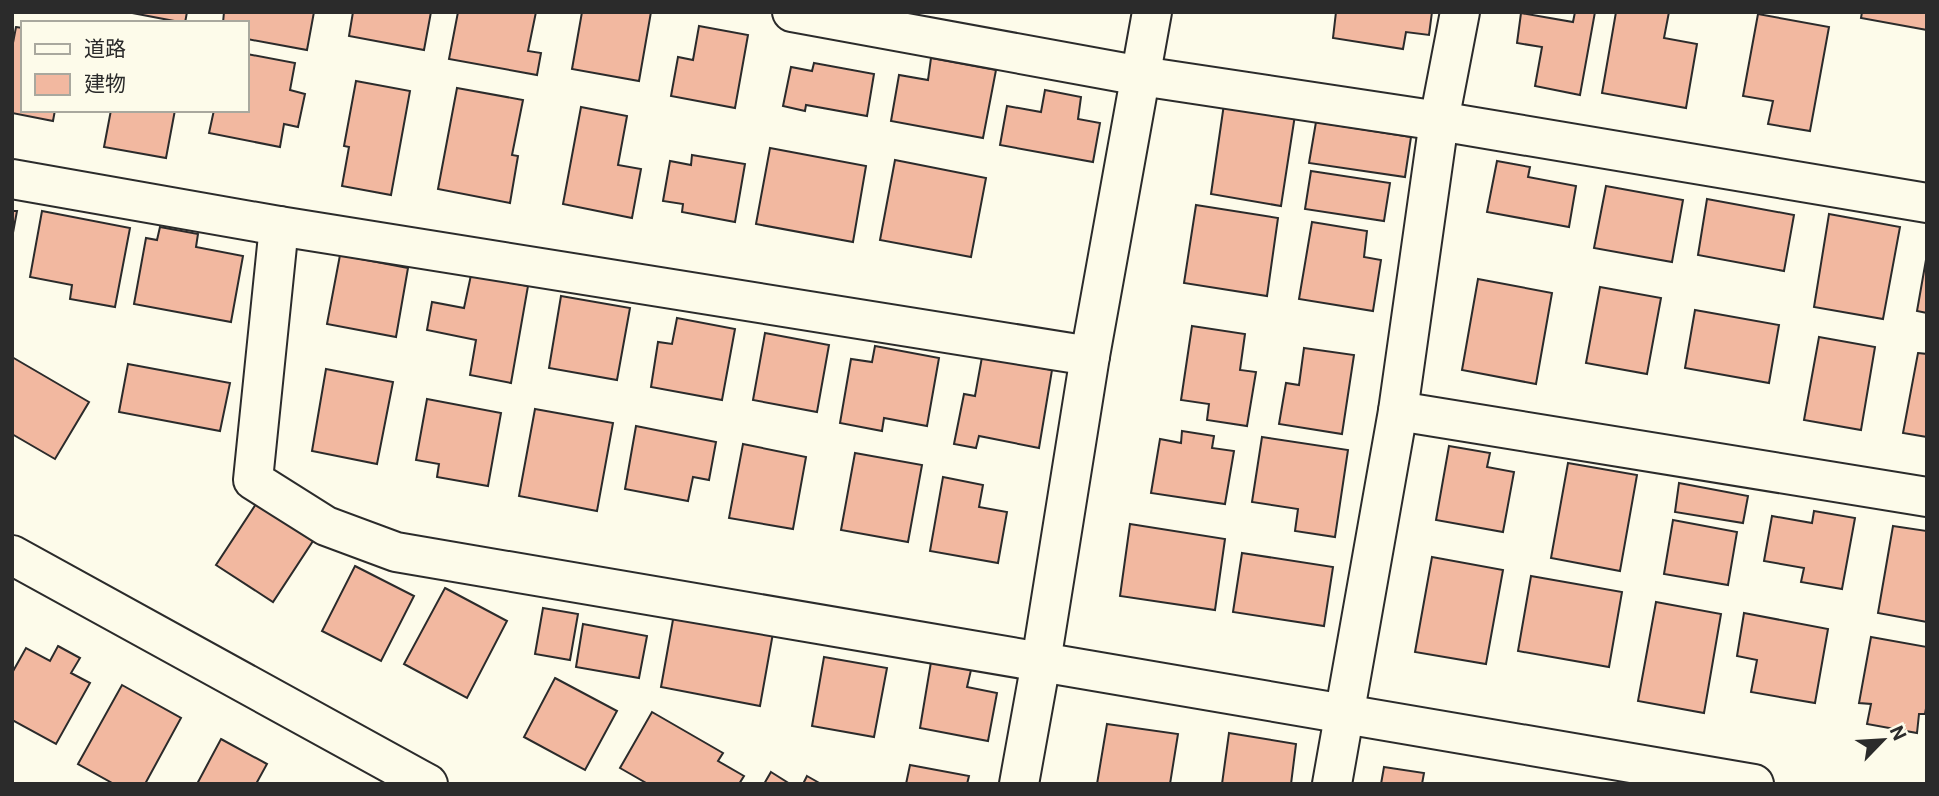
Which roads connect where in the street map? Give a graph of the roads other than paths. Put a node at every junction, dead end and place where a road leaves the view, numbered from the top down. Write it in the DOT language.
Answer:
graph roads {
  1 [pos="792,12"];
  2 [pos="1152,12"];
  3 [pos="1460,12"];
  4 [pos="1141,76"];
  5 [pos="1439,121"];
  6 [pos="12,179"];
  7 [pos="1927,203"];
  8 [pos="279,226"];
  9 [pos="1090,356"];
  10 [pos="1398,411"];
  11 [pos="1927,498"];
  12 [pos="12,555"];
  13 [pos="1041,662"];
  14 [pos="1344,714"];
  15 [pos="428,784"];
  16 [pos="1019,784"];
  17 [pos="1332,784"];
  18 [pos="1754,784"];
  1 -- 4 [label="street"];
  2 -- 4 [label="street"];
  3 -- 5 [label="street"];
  4 -- 5 [label="street"];
  4 -- 9 [label="street"];
  5 -- 7 [label="street"];
  5 -- 10 [label="street"];
  6 -- 8 [label="street"];
  8 -- 9 [label="street"];
  8 -- 13 [label="street"];
  9 -- 13 [label="street"];
  10 -- 11 [label="street"];
  10 -- 14 [label="street"];
  12 -- 15 [label="street"];
  13 -- 14 [label="street"];
  13 -- 16 [label="street"];
  14 -- 17 [label="street"];
  14 -- 18 [label="street"];
}
